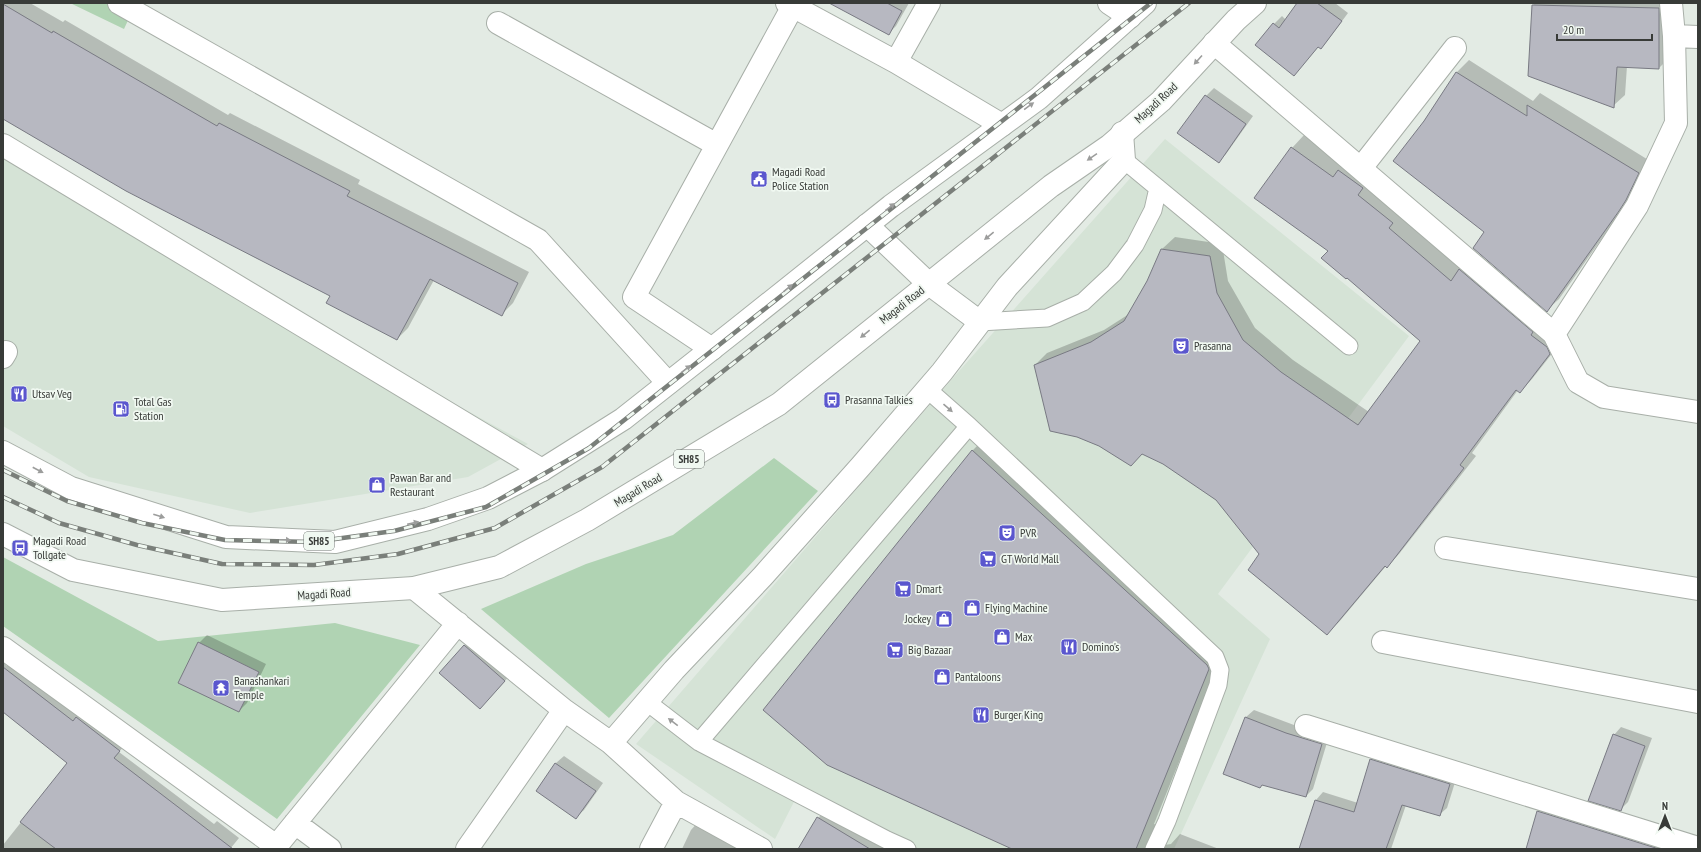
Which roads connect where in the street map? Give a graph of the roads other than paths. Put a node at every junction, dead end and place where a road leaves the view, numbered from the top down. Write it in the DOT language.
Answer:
graph roads {
  1 [pos="118,3"];
  2 [pos="929,3"];
  3 [pos="1109,3"];
  4 [pos="1255,3"];
  5 [pos="1671,3"];
  6 [pos="790,4"];
  7 [pos="1138,10"];
  8 [pos="498,23"];
  9 [pos="1674,36"];
  10 [pos="1698,37"];
  11 [pos="1214,43"];
  12 [pos="1455,48"];
  13 [pos="896,62"];
  14 [pos="1002,125"];
  15 [pos="1122,133"];
  16 [pos="3,145"];
  17 [pos="717,145"];
  18 [pos="1124,160"];
  19 [pos="1361,168"];
  20 [pos="1158,188"];
  21 [pos="867,225"];
  22 [pos="929,284"];
  23 [pos="980,322"];
  24 [pos="1554,334"];
  25 [pos="1349,346"];
  26 [pos="712,349"];
  27 [pos="668,383"];
  28 [pos="927,389"];
  29 [pos="1698,412"];
  30 [pos="969,426"];
  31 [pos="3,452"];
  32 [pos="542,470"];
  33 [pos="3,534"];
  34 [pos="1446,548"];
  35 [pos="414,588"];
  36 [pos="1698,588"];
  37 [pos="458,623"];
  38 [pos="1383,642"];
  39 [pos="3,648"];
  40 [pos="647,702"];
  41 [pos="1698,702"];
  42 [pos="564,710"];
  43 [pos="1306,726"];
  44 [pos="698,742"];
  45 [pos="611,743"];
  46 [pos="676,802"];
  47 [pos="295,823"];
  48 [pos="275,847"];
  49 [pos="1698,848"];
  50 [pos="330,849"];
  51 [pos="467,849"];
  52 [pos="651,849"];
  53 [pos="761,849"];
  54 [pos="907,849"];
  55 [pos="1154,849"];
  1 -- 27 [label="street"];
  2 -- 13 [label="street"];
  3 -- 7 [label="street"];
  4 -- 11 [label="street, Magadi Road / SH85"];
  5 -- 9 [label="street"];
  6 -- 13 [label="street"];
  6 -- 17 [label="street"];
  14 -- 7 [label="street, SH85, one-way"];
  8 -- 17 [label="street"];
  9 -- 10 [label="street"];
  9 -- 24 [label="street"];
  11 -- 15 [label="street, Magadi Road / SH85, one-way"];
  11 -- 19 [label="street"];
  12 -- 19 [label="street"];
  13 -- 14 [label="street"];
  21 -- 14 [label="street, SH85, one-way"];
  15 -- 18 [label="street"];
  15 -- 22 [label="street, Magadi Road / SH85, one-way"];
  16 -- 32 [label="street"];
  17 -- 26 [label="street"];
  18 -- 20 [label="lane"];
  18 -- 23 [label="street"];
  19 -- 24 [label="street"];
  20 -- 23 [label="lane"];
  20 -- 25 [label="lane"];
  21 -- 22 [label="street"];
  26 -- 21 [label="street, SH85, one-way"];
  22 -- 23 [label="street"];
  22 -- 35 [label="street, Magadi Road / SH85, one-way"];
  23 -- 28 [label="street"];
  24 -- 29 [label="street"];
  27 -- 26 [label="street, SH85, one-way"];
  27 -- 32 [label="street, SH85"];
  28 -- 30 [label="lane, one-way"];
  28 -- 40 [label="street"];
  30 -- 44 [label="lane"];
  30 -- 55 [label="lane"];
  31 -- 32 [label="street, SH85, one-way"];
  33 -- 35 [label="street, Magadi Road / SH85"];
  34 -- 36 [label="street"];
  35 -- 37 [label="street"];
  37 -- 42 [label="street"];
  37 -- 47 [label="street"];
  38 -- 41 [label="street"];
  39 -- 48 [label="street"];
  44 -- 40 [label="lane, one-way"];
  40 -- 45 [label="street"];
  42 -- 45 [label="street"];
  42 -- 51 [label="street"];
  43 -- 49 [label="street"];
  44 -- 54 [label="lane"];
  45 -- 46 [label="street"];
  46 -- 52 [label="street"];
  46 -- 53 [label="street"];
  47 -- 48 [label="street"];
  47 -- 50 [label="street"];
}
